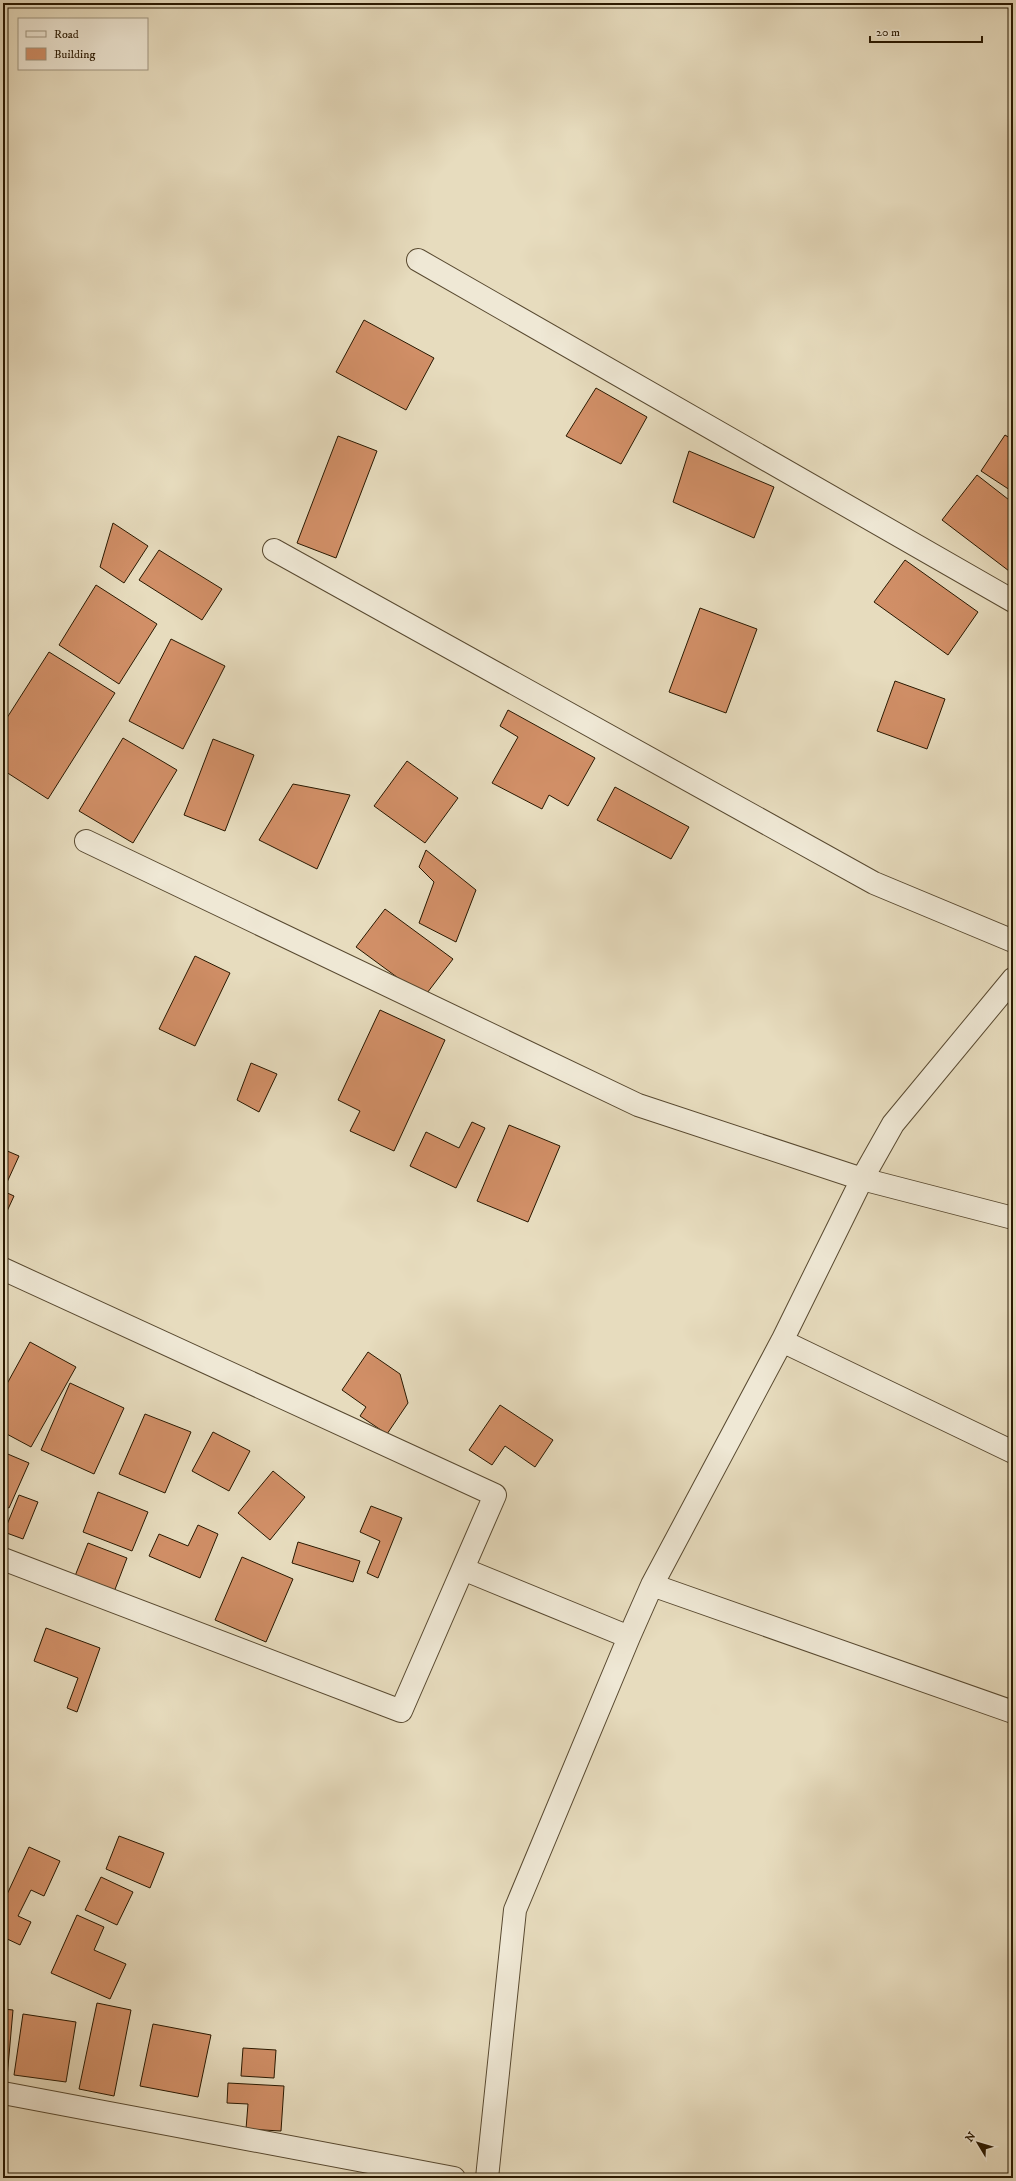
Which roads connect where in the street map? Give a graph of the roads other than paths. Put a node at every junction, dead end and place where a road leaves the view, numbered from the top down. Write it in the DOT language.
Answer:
graph roads {
  1 [pos="418,260"];
  2 [pos="274,550"];
  3 [pos="1013,601"];
  4 [pos="86,841"];
  5 [pos="1013,941"];
  6 [pos="1013,979"];
  7 [pos="862,1179"];
  8 [pos="1013,1218"];
  9 [pos="3,1269"];
  10 [pos="782,1341"];
  11 [pos="1013,1452"];
  12 [pos="3,1559"];
  13 [pos="463,1569"];
  14 [pos="652,1585"];
  15 [pos="629,1637"];
  16 [pos="1013,1712"];
  17 [pos="3,2093"];
  18 [pos="454,2178"];
  19 [pos="487,2178"];
  1 -- 3 [label="street"];
  2 -- 5 [label="street"];
  4 -- 7 [label="street"];
  6 -- 7 [label="street"];
  7 -- 8 [label="street"];
  7 -- 10 [label="street"];
  9 -- 13 [label="street"];
  10 -- 11 [label="street"];
  10 -- 14 [label="street"];
  12 -- 13 [label="street"];
  13 -- 15 [label="street"];
  14 -- 15 [label="street"];
  14 -- 16 [label="street"];
  15 -- 19 [label="street"];
  17 -- 18 [label="street"];
}
